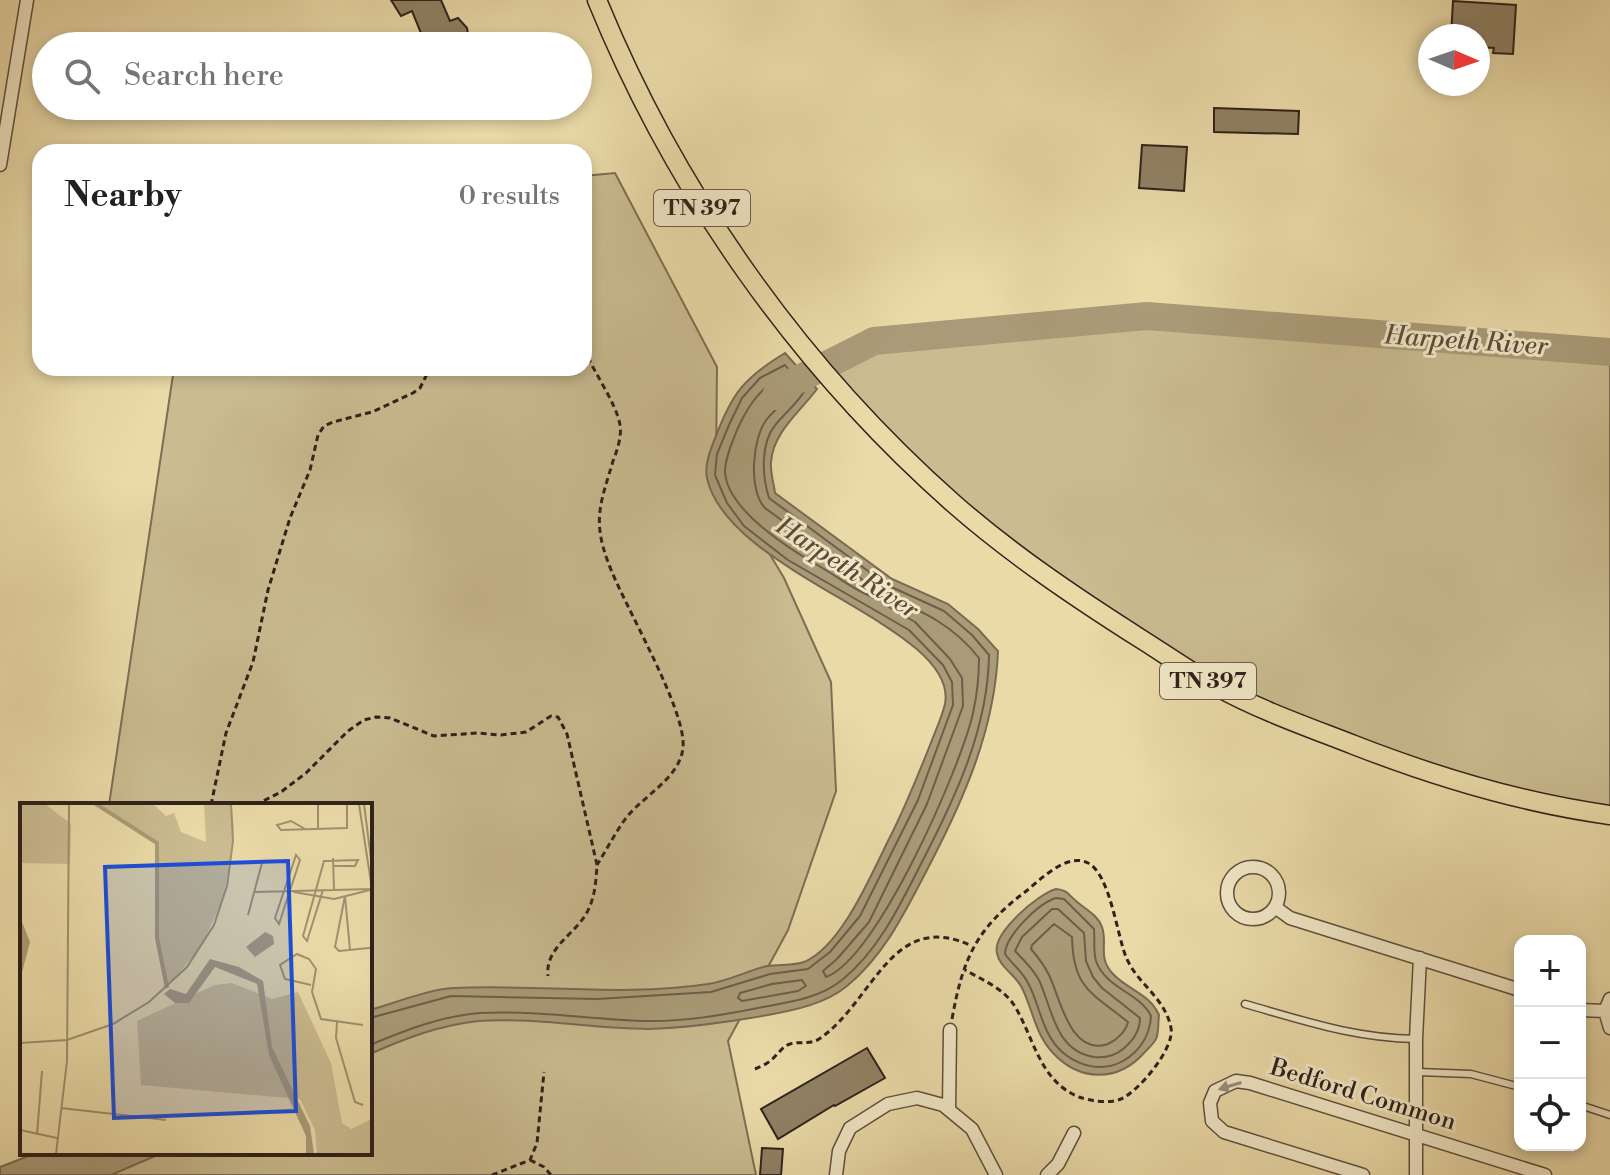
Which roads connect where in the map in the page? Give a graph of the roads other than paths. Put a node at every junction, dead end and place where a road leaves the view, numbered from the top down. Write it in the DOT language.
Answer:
graph roads {
  1 [pos="27,0"];
  2 [pos="597,0"];
  3 [pos="0,165"];
  4 [pos="1610,815"];
  5 [pos="1275,907"];
  6 [pos="1420,958"];
  7 [pos="1514,988"];
  8 [pos="1245,1004"];
  9 [pos="1608,1005"];
  10 [pos="1586,1009"];
  11 [pos="1610,1028"];
  12 [pos="950,1030"];
  13 [pos="1416,1039"];
  14 [pos="1418,1072"];
  15 [pos="1514,1085"];
  16 [pos="1586,1107"];
  17 [pos="949,1110"];
  18 [pos="1610,1115"];
  19 [pos="1074,1133"];
  20 [pos="1416,1134"];
  21 [pos="836,1175"];
  22 [pos="996,1175"];
  23 [pos="1047,1175"];
  24 [pos="1363,1175"];
  25 [pos="1416,1175"];
  26 [pos="1545,1175"];
  1 -- 3 [label="street"];
  2 -- 4 [label="main road, TN 397"];
  5 -- 5 [label="street"];
  5 -- 6 [label="street"];
  6 -- 7 [label="street"];
  6 -- 13 [label="street"];
  8 -- 13 [label="lane"];
  9 -- 10 [label="street"];
  9 -- 11 [label="street"];
  12 -- 17 [label="street"];
  13 -- 14 [label="street"];
  14 -- 15 [label="lane"];
  14 -- 20 [label="street"];
  16 -- 18 [label="lane"];
  17 -- 21 [label="street"];
  17 -- 22 [label="street"];
  19 -- 23 [label="street"];
  20 -- 24 [label="street, Bedford Common, one-way"];
  20 -- 25 [label="street"];
  20 -- 26 [label="street, Bedford Common"];
}
